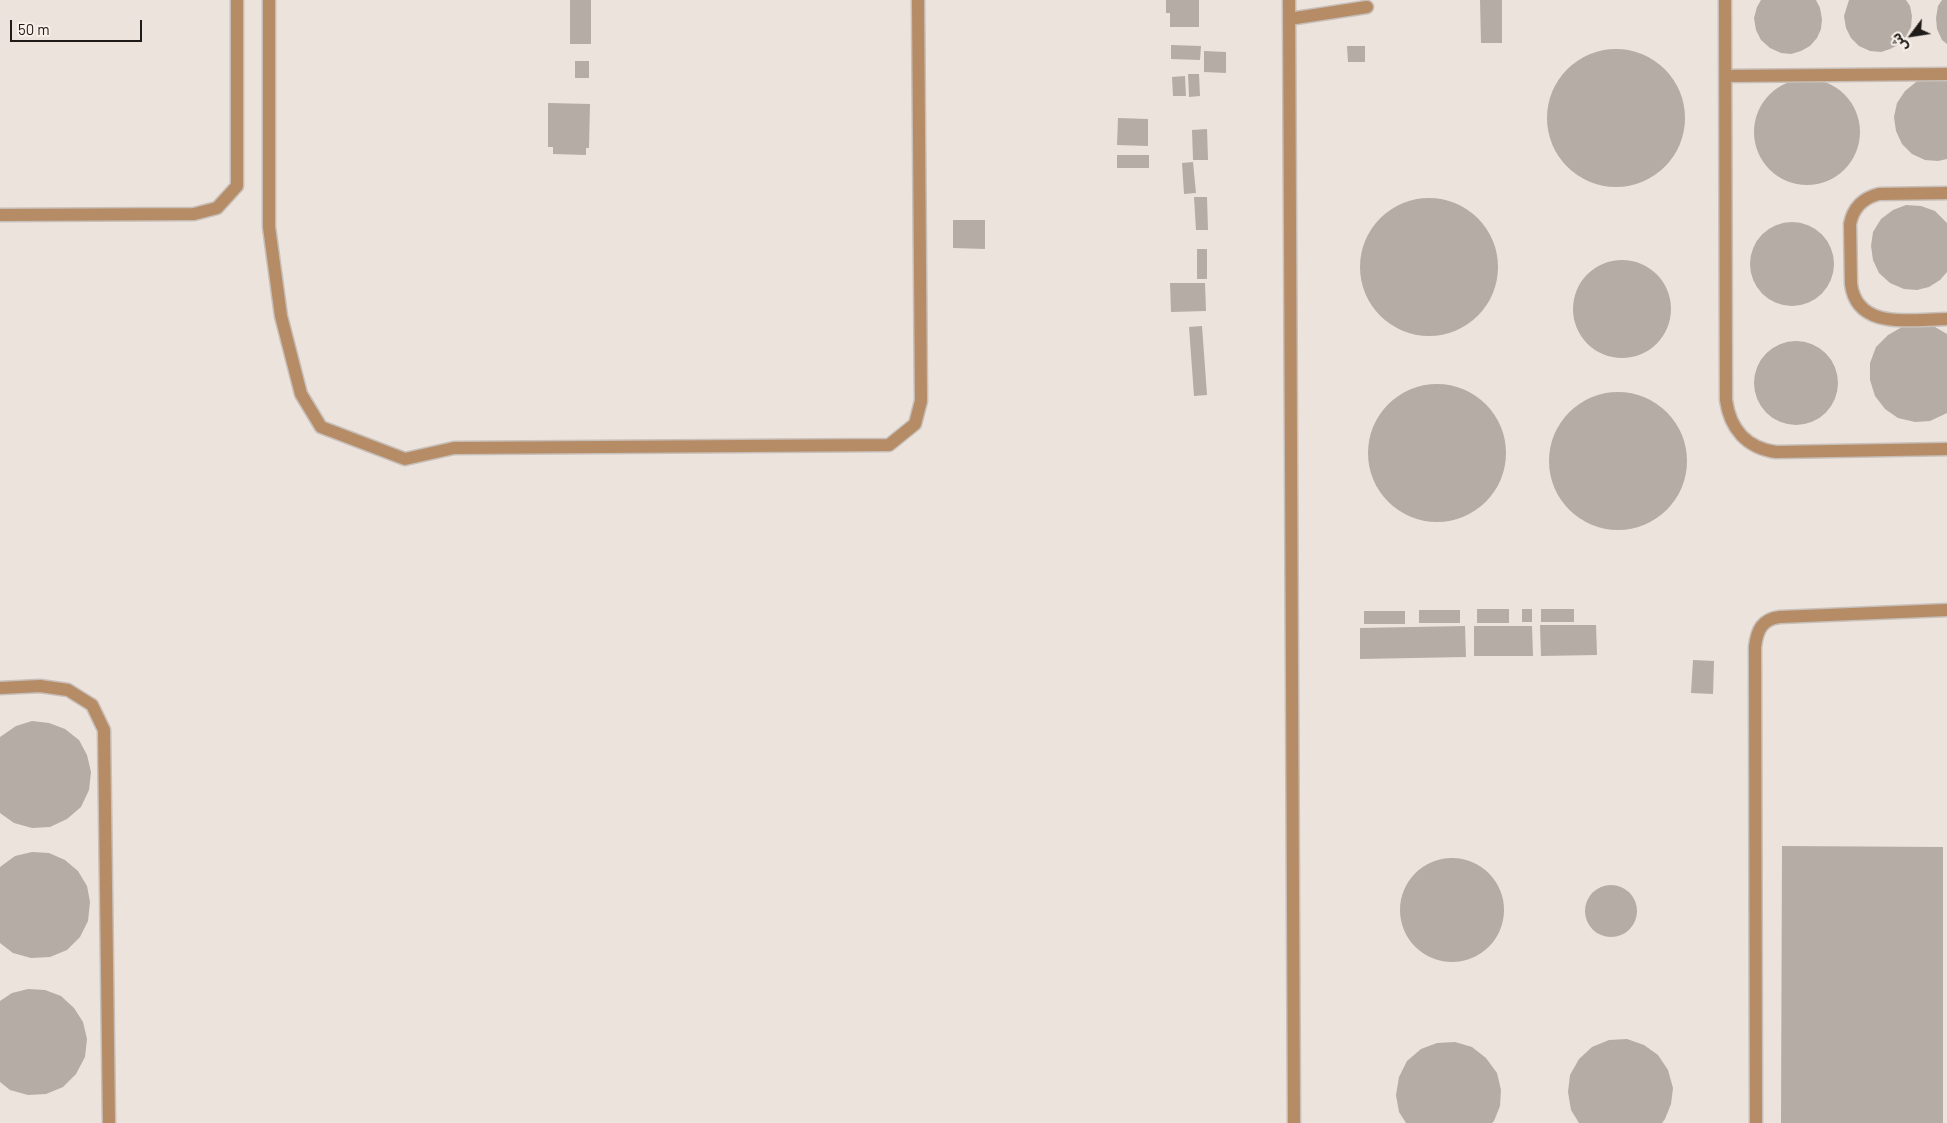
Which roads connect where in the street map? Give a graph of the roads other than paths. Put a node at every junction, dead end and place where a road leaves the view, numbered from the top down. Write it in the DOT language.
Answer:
graph roads {
  1 [pos="237,0"];
  2 [pos="269,0"];
  3 [pos="918,0"];
  4 [pos="1288,0"];
  5 [pos="1726,0"];
  6 [pos="1367,7"];
  7 [pos="1289,20"];
  8 [pos="1947,74"];
  9 [pos="1726,76"];
  10 [pos="1947,193"];
  11 [pos="0,215"];
  12 [pos="1947,319"];
  13 [pos="1947,449"];
  14 [pos="1947,610"];
  15 [pos="0,688"];
  16 [pos="109,1123"];
  17 [pos="1294,1123"];
  18 [pos="1756,1123"];
  1 -- 11 [label="street"];
  2 -- 3 [label="street"];
  4 -- 7 [label="street"];
  5 -- 9 [label="street"];
  6 -- 7 [label="street"];
  7 -- 17 [label="street"];
  8 -- 9 [label="street"];
  9 -- 13 [label="street"];
  10 -- 12 [label="street"];
  14 -- 18 [label="street"];
  15 -- 16 [label="street"];
}
